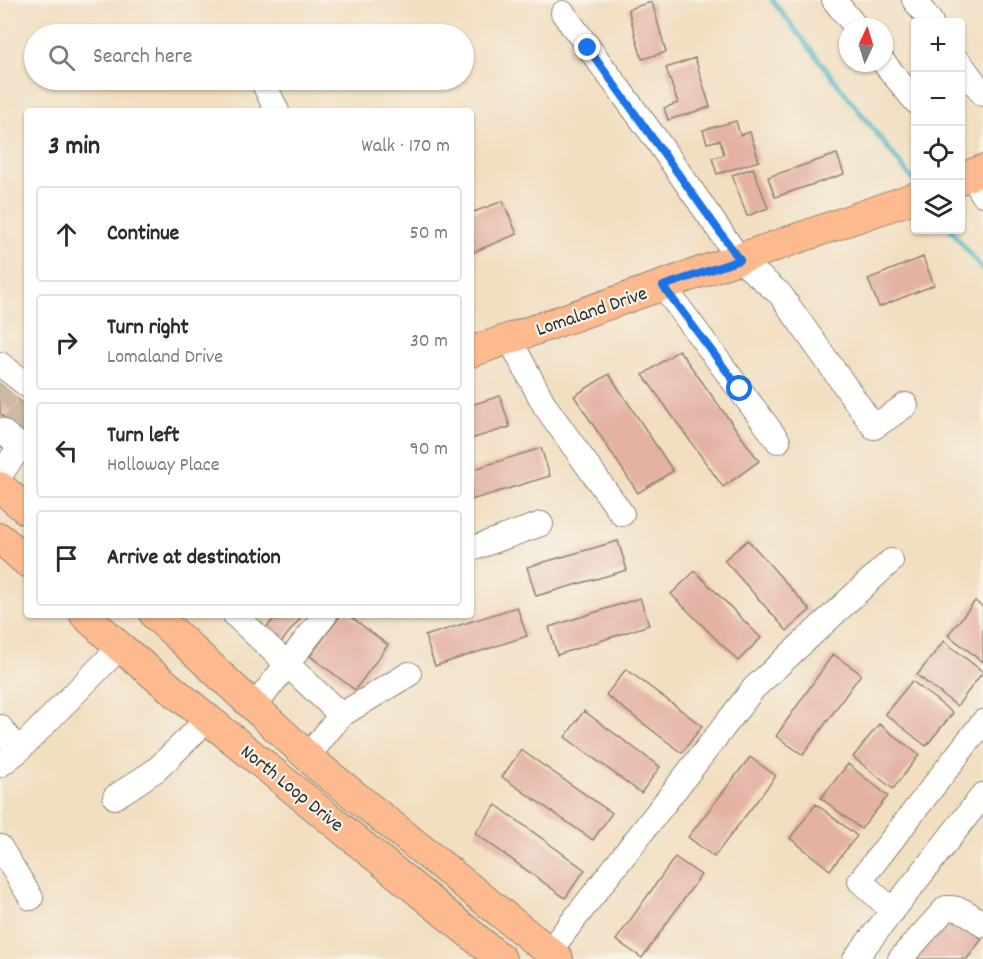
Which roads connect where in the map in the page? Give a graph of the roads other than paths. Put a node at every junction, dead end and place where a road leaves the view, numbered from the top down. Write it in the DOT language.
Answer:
graph roads {
  1 [pos="834,0"];
  2 [pos="914,0"];
  3 [pos="562,13"];
  4 [pos="849,18"];
  5 [pos="928,18"];
  6 [pos="965,70"];
  7 [pos="891,72"];
  8 [pos="266,90"];
  9 [pos="983,94"];
  10 [pos="911,97"];
  11 [pos="276,108"];
  12 [pos="911,198"];
  13 [pos="740,260"];
  14 [pos="663,286"];
  15 [pos="510,338"];
  16 [pos="474,351"];
  17 [pos="906,405"];
  18 [pos="17,441"];
  19 [pos="778,441"];
  20 [pos="0,475"];
  21 [pos="0,487"];
  22 [pos="24,507"];
  23 [pos="622,514"];
  24 [pos="24,523"];
  25 [pos="541,524"];
  26 [pos="0,533"];
  27 [pos="0,538"];
  28 [pos="474,548"];
  29 [pos="24,559"];
  30 [pos="891,561"];
  31 [pos="88,618"];
  32 [pos="323,618"];
  33 [pos="166,619"];
  34 [pos="245,619"];
  35 [pos="120,647"];
  36 [pos="288,664"];
  37 [pos="409,674"];
  38 [pos="254,706"];
  39 [pos="341,715"];
  40 [pos="209,718"];
  41 [pos="983,722"];
  42 [pos="0,727"];
  43 [pos="308,756"];
  44 [pos="9,758"];
  45 [pos="983,795"];
  46 [pos="115,797"];
  47 [pos="0,847"];
  48 [pos="31,898"];
  49 [pos="893,911"];
  50 [pos="983,925"];
  51 [pos="553,956"];
  52 [pos="501,959"];
  53 [pos="855,959"];
  54 [pos="900,959"];
  1 -- 4 [label="street"];
  2 -- 5 [label="street"];
  3 -- 13 [label="street"];
  6 -- 9 [label="street"];
  7 -- 10 [label="street"];
  8 -- 11 [label="street"];
  12 -- 13 [label="main road, Lomaland Drive"];
  13 -- 14 [label="main road, Lomaland Drive"];
  13 -- 17 [label="street"];
  14 -- 15 [label="main road, Lomaland Drive"];
  14 -- 19 [label="street"];
  15 -- 16 [label="main road, Lomaland Drive"];
  15 -- 23 [label="street"];
  18 -- 20 [label="street"];
  21 -- 22 [label="main road"];
  24 -- 26 [label="main road"];
  25 -- 28 [label="street"];
  27 -- 29 [label="main road"];
  30 -- 51 [label="street"];
  31 -- 35 [label="main road, North Loop Drive"];
  32 -- 36 [label="street"];
  33 -- 38 [label="main road, North Loop Drive"];
  34 -- 36 [label="street"];
  35 -- 40 [label="main road, North Loop Drive"];
  35 -- 44 [label="street"];
  36 -- 38 [label="street"];
  36 -- 39 [label="street"];
  37 -- 39 [label="street"];
  38 -- 43 [label="main road, North Loop Drive"];
  39 -- 43 [label="street"];
  40 -- 46 [label="street"];
  40 -- 52 [label="main road, North Loop Drive"];
  41 -- 49 [label="street"];
  42 -- 44 [label="street"];
  43 -- 51 [label="main road, North Loop Drive"];
  45 -- 49 [label="street"];
  47 -- 48 [label="street"];
  49 -- 53 [label="street"];
  50 -- 54 [label="street"];
}
